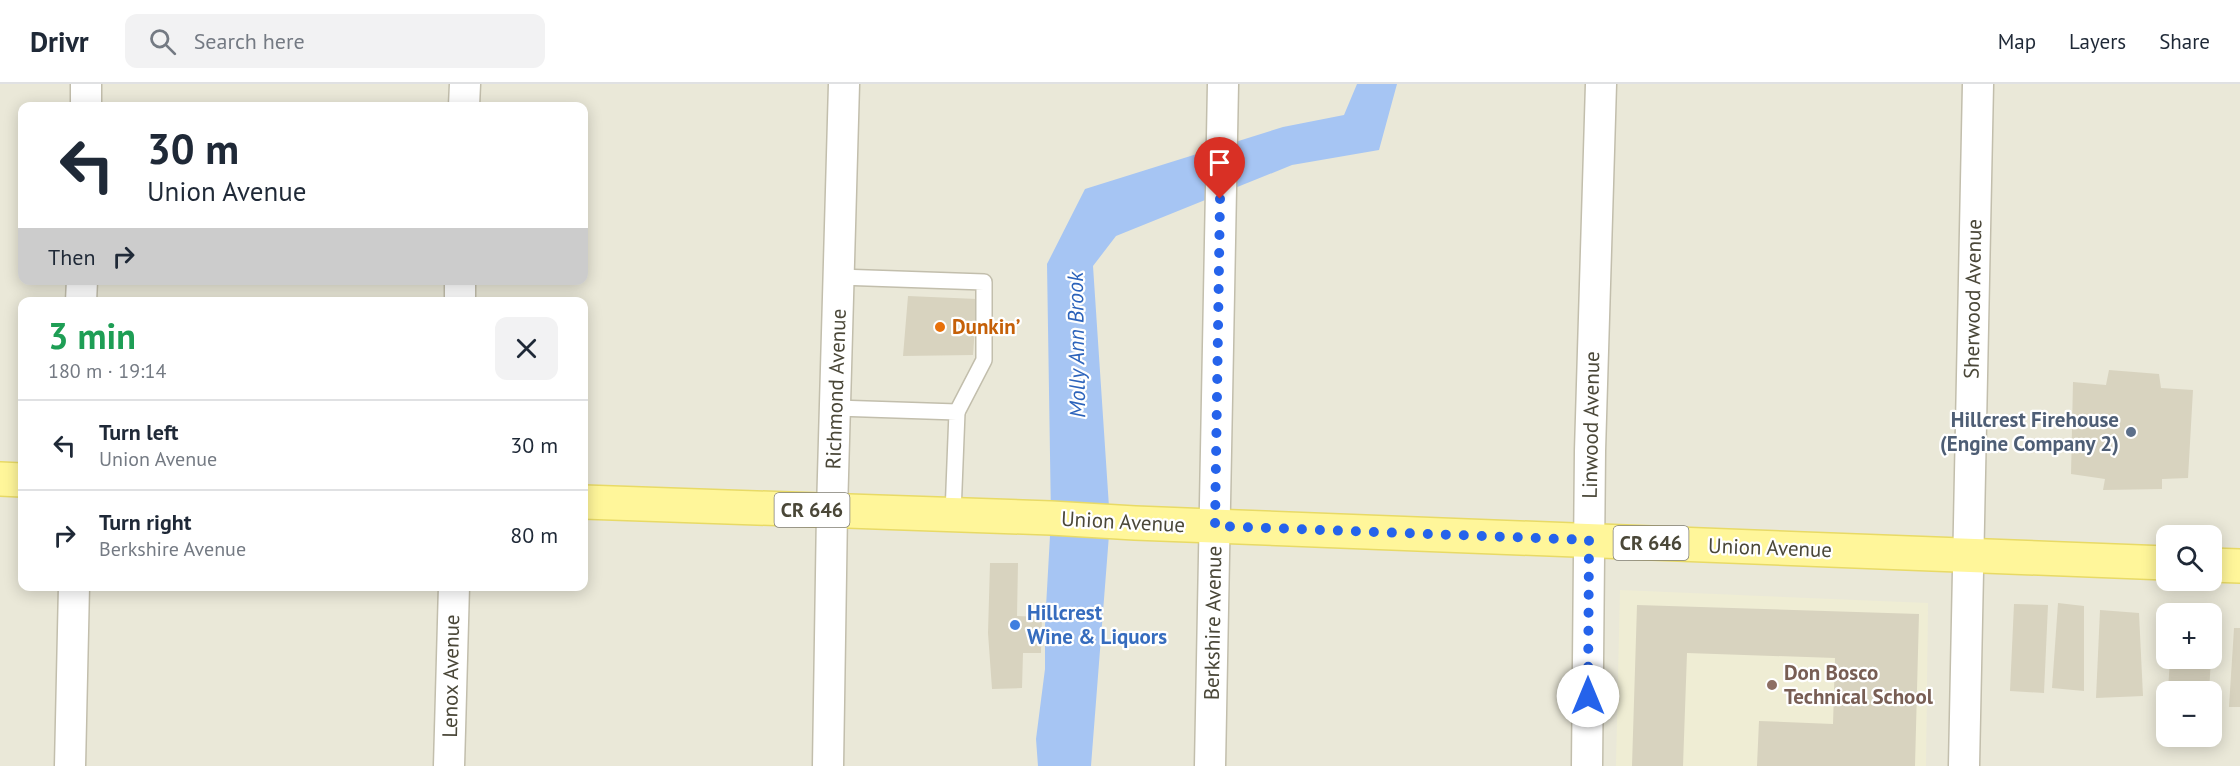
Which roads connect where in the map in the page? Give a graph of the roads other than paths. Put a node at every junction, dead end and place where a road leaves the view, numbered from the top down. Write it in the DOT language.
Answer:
graph roads {
  1 [pos="86,84"];
  2 [pos="465,84"];
  3 [pos="844,84"];
  4 [pos="1223,84"];
  5 [pos="1601,84"];
  6 [pos="1978,84"];
  7 [pos="86,102"];
  8 [pos="464,102"];
  9 [pos="839,277"];
  10 [pos="836,408"];
  11 [pos="957,412"];
  12 [pos="0,479"];
  13 [pos="18,480"];
  14 [pos="588,502"];
  15 [pos="832,511"];
  16 [pos="953,514"];
  17 [pos="1215,526"];
  18 [pos="1589,540"];
  19 [pos="1968,555"];
  20 [pos="2156,563"];
  21 [pos="2222,565"];
  22 [pos="2240,566"];
  23 [pos="74,591"];
  24 [pos="453,591"];
  25 [pos="70,766"];
  26 [pos="449,766"];
  27 [pos="828,766"];
  28 [pos="1210,766"];
  29 [pos="1587,766"];
  30 [pos="1964,766"];
  1 -- 7 [label="street"];
  2 -- 8 [label="street"];
  3 -- 9 [label="street, Richmond Avenue"];
  4 -- 17 [label="street, Berkshire Avenue"];
  5 -- 18 [label="street, Linwood Avenue"];
  6 -- 19 [label="street, Sherwood Avenue"];
  9 -- 10 [label="street, Richmond Avenue"];
  9 -- 11 [label="lane"];
  10 -- 11 [label="lane"];
  10 -- 15 [label="street, Richmond Avenue"];
  11 -- 16 [label="lane"];
  12 -- 13 [label="main road"];
  14 -- 15 [label="main road, Union Avenue / CR 646"];
  15 -- 16 [label="main road, Union Avenue / CR 646"];
  15 -- 27 [label="street, Richmond Avenue"];
  16 -- 17 [label="main road, Union Avenue / CR 646"];
  17 -- 18 [label="main road, Union Avenue / CR 646"];
  17 -- 28 [label="street, Berkshire Avenue"];
  18 -- 19 [label="main road, Union Avenue / CR 646"];
  18 -- 29 [label="street, Linwood Avenue"];
  19 -- 20 [label="main road, Union Avenue / CR 646"];
  19 -- 30 [label="street, Sherwood Avenue"];
  21 -- 22 [label="main road"];
  23 -- 25 [label="street"];
  24 -- 26 [label="street, Lenox Avenue"];
}
